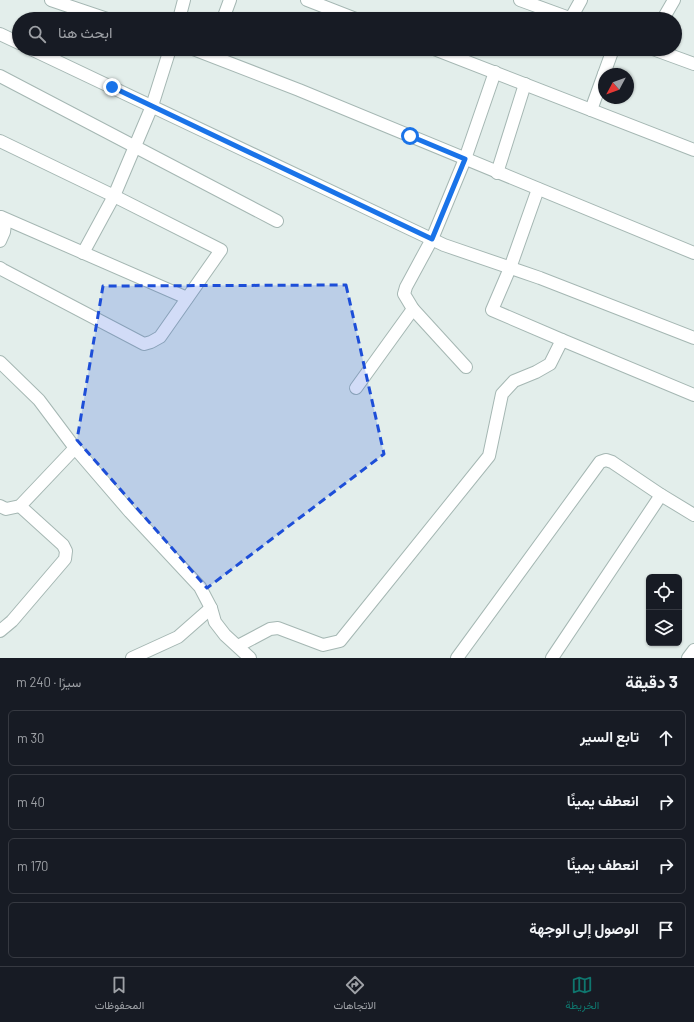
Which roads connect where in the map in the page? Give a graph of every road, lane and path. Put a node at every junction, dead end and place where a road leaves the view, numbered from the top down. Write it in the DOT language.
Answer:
graph roads {
  1 [pos="51,0"];
  2 [pos="184,0"];
  3 [pos="230,0"];
  4 [pos="307,0"];
  5 [pos="520,0"];
  6 [pos="581,0"];
  7 [pos="674,0"];
  8 [pos="86,12"];
  9 [pos="181,12"];
  10 [pos="226,12"];
  11 [pos="338,12"];
  12 [pos="552,12"];
  13 [pos="575,12"];
  14 [pos="667,12"];
  15 [pos="0,34"];
  16 [pos="12,40"];
  17 [pos="46,56"];
  18 [pos="168,56"];
  19 [pos="219,56"];
  20 [pos="453,56"];
  21 [pos="611,56"];
  22 [pos="672,56"];
  23 [pos="694,64"];
  24 [pos="606,68"];
  25 [pos="495,72"];
  26 [pos="0,76"];
  27 [pos="525,84"];
  28 [pos="598,91"];
  29 [pos="152,106"];
  30 [pos="591,110"];
  31 [pos="0,141"];
  32 [pos="135,147"];
  33 [pos="694,150"];
  34 [pos="465,159"];
  35 [pos="498,173"];
  36 [pos="538,189"];
  37 [pos="114,196"];
  38 [pos="1,217"];
  39 [pos="277,221"];
  40 [pos="432,239"];
  41 [pos="0,241"];
  42 [pos="83,253"];
  43 [pos="694,253"];
  44 [pos="0,268"];
  45 [pos="510,268"];
  46 [pos="187,298"];
  47 [pos="413,308"];
  48 [pos="694,338"];
  49 [pos="562,340"];
  50 [pos="0,362"];
  51 [pos="466,367"];
  52 [pos="356,388"];
  53 [pos="694,395"];
  54 [pos="75,448"];
  55 [pos="662,495"];
  56 [pos="0,506"];
  57 [pos="20,506"];
  58 [pos="692,510"];
  59 [pos="211,608"];
  60 [pos="0,631"];
  61 [pos="238,646"];
  62 [pos="694,650"];
  63 [pos="132,658"];
  64 [pos="250,658"];
  65 [pos="456,658"];
  66 [pos="552,658"];
  67 [pos="688,658"];
  1 -- 8 [label="street"];
  2 -- 9 [label="street"];
  3 -- 10 [label="street"];
  4 -- 11 [label="street"];
  5 -- 12 [label="street"];
  6 -- 13 [label="street"];
  7 -- 14 [label="street"];
  15 -- 16 [label="street"];
  17 -- 29 [label="street"];
  18 -- 29 [label="street"];
  19 -- 34 [label="street"];
  20 -- 25 [label="street"];
  21 -- 24 [label="street"];
  22 -- 23 [label="street"];
  25 -- 27 [label="street"];
  25 -- 34 [label="street"];
  26 -- 32 [label="street"];
  27 -- 30 [label="street"];
  27 -- 35 [label="street"];
  28 -- 30 [label="street"];
  29 -- 32 [label="street"];
  29 -- 40 [label="street"];
  30 -- 33 [label="street"];
  31 -- 37 [label="street"];
  32 -- 37 [label="street"];
  32 -- 39 [label="street"];
  34 -- 35 [label="street"];
  34 -- 40 [label="street"];
  35 -- 36 [label="street"];
  36 -- 43 [label="street"];
  36 -- 45 [label="street"];
  37 -- 42 [label="street"];
  37 -- 46 [label="street"];
  38 -- 41 [label="street"];
  38 -- 42 [label="street"];
  40 -- 45 [label="street"];
  40 -- 47 [label="street"];
  42 -- 46 [label="street"];
  44 -- 46 [label="street"];
  45 -- 48 [label="street"];
  45 -- 49 [label="street"];
  47 -- 51 [label="street"];
  47 -- 52 [label="street"];
  49 -- 53 [label="street"];
  49 -- 61 [label="street"];
  50 -- 54 [label="street"];
  54 -- 57 [label="street"];
  54 -- 59 [label="street"];
  55 -- 58 [label="street"];
  55 -- 65 [label="street"];
  55 -- 66 [label="street"];
  56 -- 57 [label="street"];
  57 -- 60 [label="street"];
  59 -- 61 [label="street"];
  59 -- 63 [label="street"];
  61 -- 64 [label="street"];
  62 -- 67 [label="street"];
}
